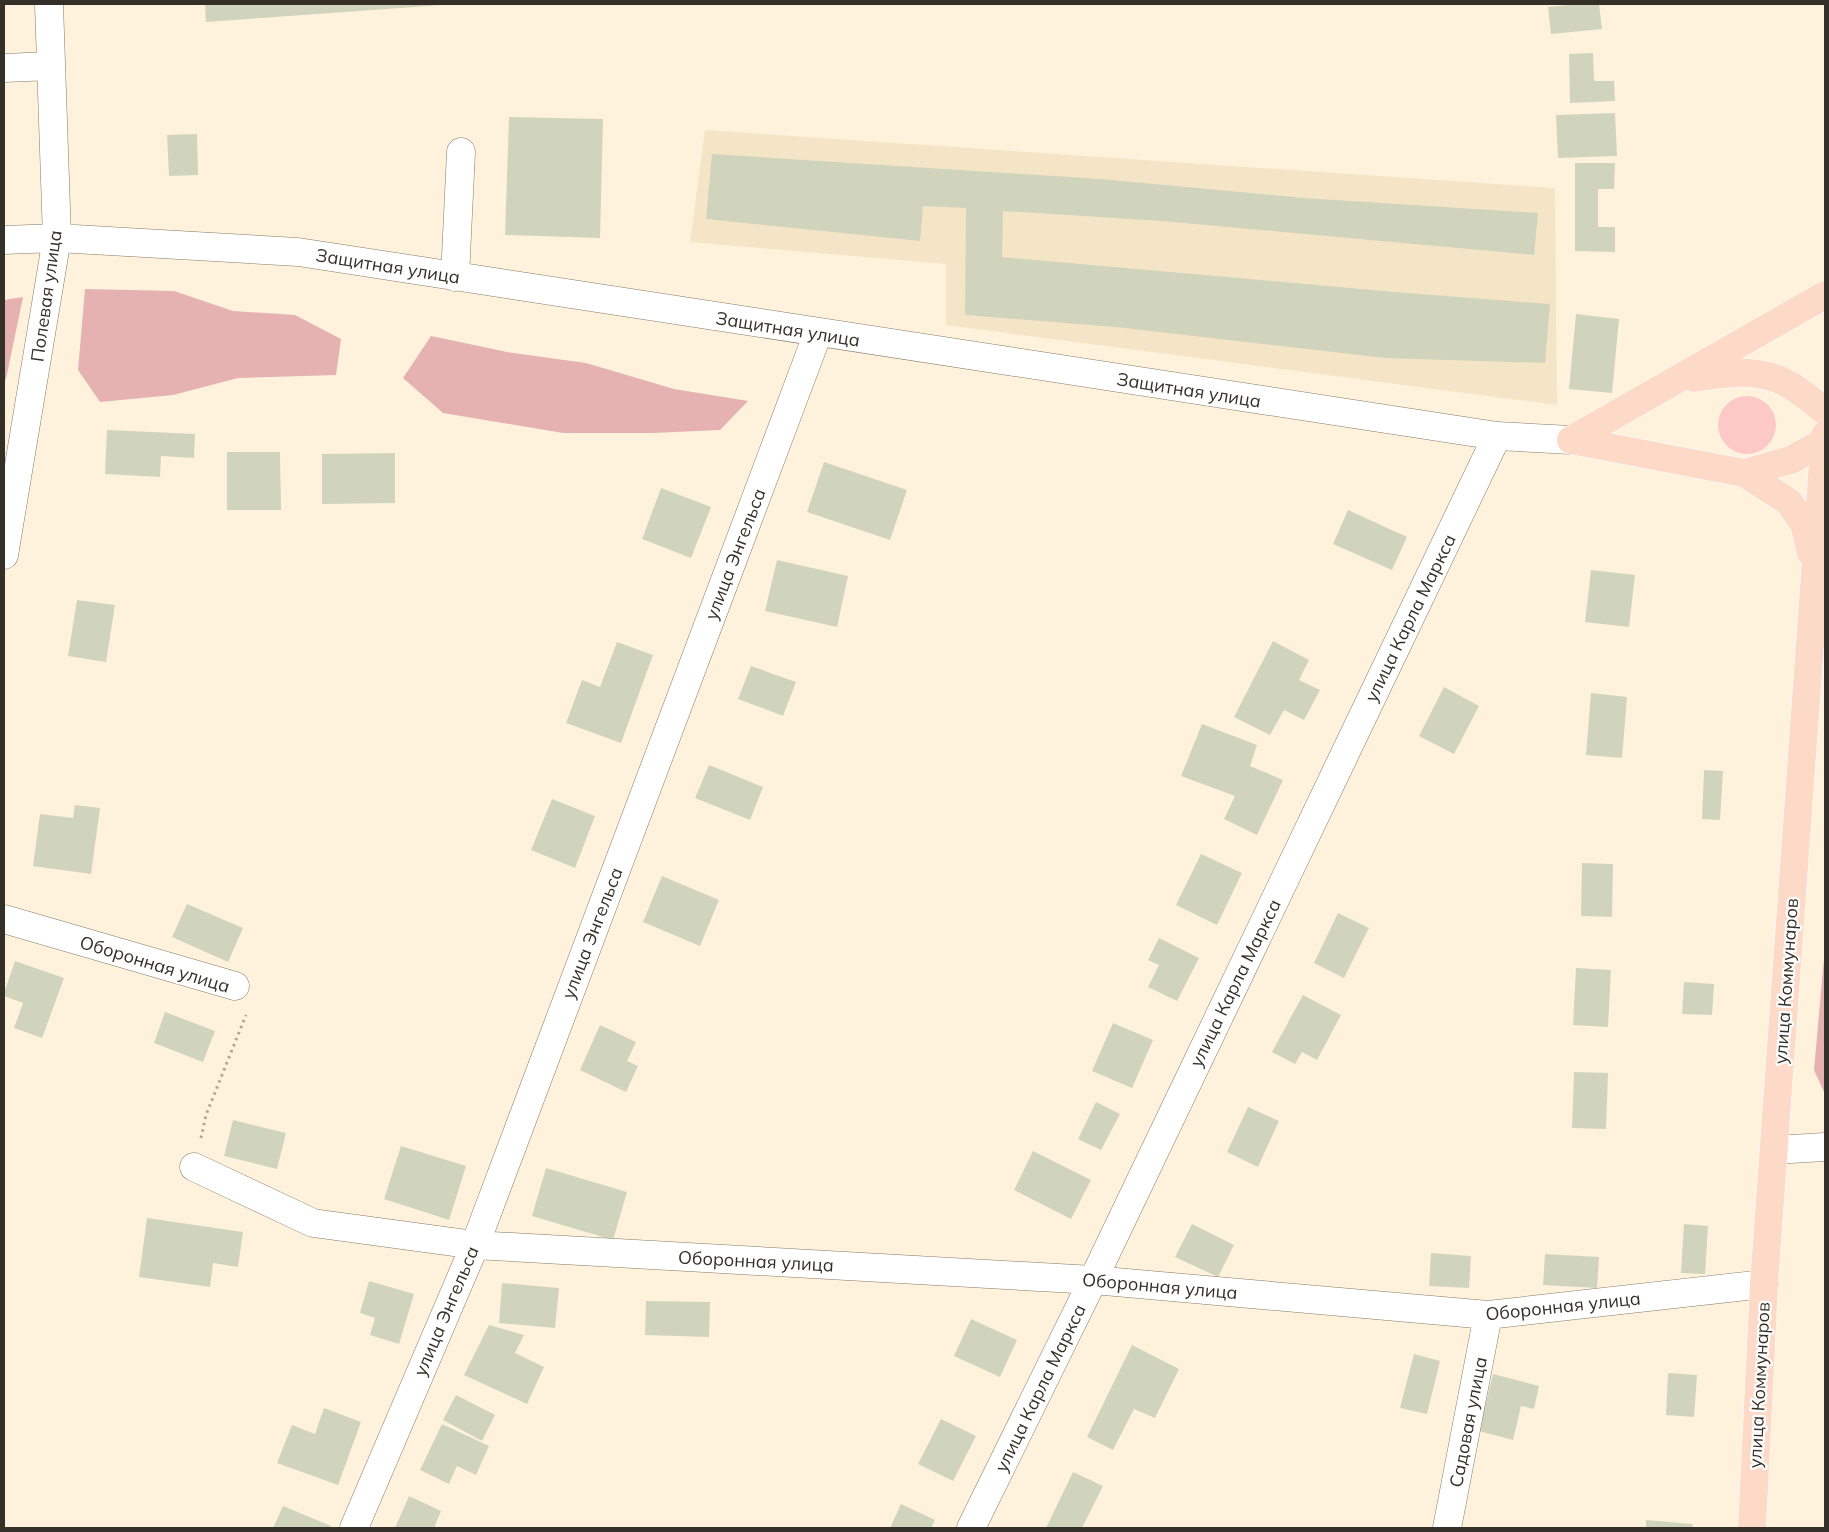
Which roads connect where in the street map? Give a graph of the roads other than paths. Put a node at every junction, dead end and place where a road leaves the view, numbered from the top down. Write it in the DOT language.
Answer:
graph roads {
  1 [pos="49,4"];
  2 [pos="51,66"];
  3 [pos="4,68"];
  4 [pos="461,152"];
  5 [pos="57,238"];
  6 [pos="4,240"];
  7 [pos="455,276"];
  8 [pos="1825,295"];
  9 [pos="818,334"];
  10 [pos="1673,382"];
  11 [pos="1825,411"];
  12 [pos="1825,435"];
  13 [pos="1497,436"];
  14 [pos="1571,440"];
  15 [pos="1825,441"];
  16 [pos="1744,473"];
  17 [pos="4,555"];
  18 [pos="1816,570"];
  19 [pos="4,919"];
  20 [pos="235,986"];
  21 [pos="1825,1147"];
  22 [pos="1774,1150"];
  23 [pos="194,1168"];
  24 [pos="475,1245"];
  25 [pos="1093,1280"];
  26 [pos="1764,1284"];
  27 [pos="1488,1315"];
  28 [pos="354,1528"];
  29 [pos="971,1528"];
  30 [pos="1447,1528"];
  31 [pos="1752,1528"];
  1 -- 2 [label="street, Полевая улица"];
  2 -- 3 [label="street"];
  2 -- 5 [label="street, Полевая улица"];
  4 -- 7 [label="street"];
  5 -- 6 [label="street, Защитная улица"];
  5 -- 7 [label="street, Защитная улица"];
  5 -- 17 [label="street, Полевая улица"];
  7 -- 9 [label="street, Защитная улица"];
  8 -- 10 [label="main road"];
  9 -- 13 [label="street, Защитная улица"];
  9 -- 24 [label="street, улица Энгельса"];
  10 -- 11 [label="main road"];
  10 -- 14 [label="main road"];
  12 -- 15 [label="main road, улица Коммунаров"];
  13 -- 14 [label="street, Защитная улица"];
  13 -- 25 [label="street, улица Карла Маркса"];
  14 -- 16 [label="main road"];
  15 -- 16 [label="main road"];
  15 -- 18 [label="main road, улица Коммунаров"];
  16 -- 18 [label="main road"];
  18 -- 22 [label="main road, улица Коммунаров"];
  19 -- 20 [label="street, Оборонная улица"];
  21 -- 22 [label="street"];
  22 -- 26 [label="main road, улица Коммунаров"];
  23 -- 24 [label="street, Оборонная улица"];
  24 -- 25 [label="street, Оборонная улица"];
  24 -- 28 [label="street, улица Энгельса"];
  25 -- 27 [label="street, Оборонная улица"];
  25 -- 29 [label="street, улица Карла Маркса"];
  26 -- 27 [label="street, Оборонная улица"];
  26 -- 31 [label="main road, улица Коммунаров"];
  27 -- 30 [label="street, Садовая улица"];
}
